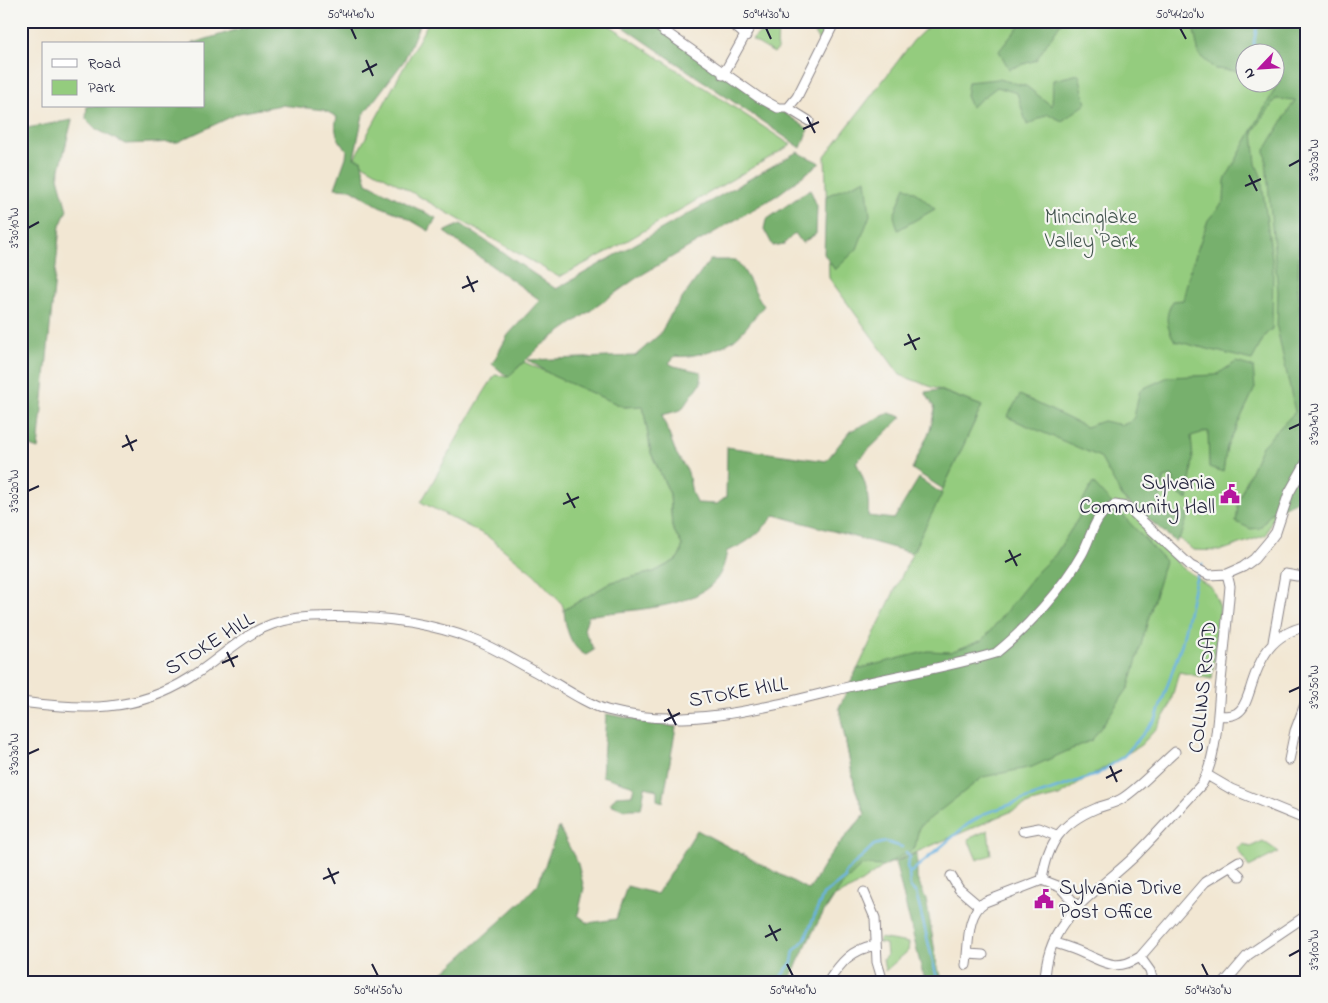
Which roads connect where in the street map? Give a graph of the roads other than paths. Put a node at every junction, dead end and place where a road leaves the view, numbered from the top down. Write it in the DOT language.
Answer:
graph roads {
  1 [pos="650,21"];
  2 [pos="673,21"];
  3 [pos="729,21"];
  4 [pos="753,21"];
  5 [pos="835,21"];
  6 [pos="664,32"];
  7 [pos="746,36"];
  8 [pos="723,75"];
  9 [pos="788,108"];
  10 [pos="809,121"];
  11 [pos="1307,461"];
  12 [pos="1227,574"];
  13 [pos="1297,576"];
  14 [pos="1307,626"];
  15 [pos="1273,642"];
  16 [pos="1307,699"];
  17 [pos="21,702"];
  18 [pos="1218,715"];
  19 [pos="1295,732"];
  20 [pos="1307,733"];
  21 [pos="1175,752"];
  22 [pos="1289,760"];
  23 [pos="1207,775"];
  24 [pos="1307,820"];
  25 [pos="1023,831"];
  26 [pos="1056,835"];
  27 [pos="1239,861"];
  28 [pos="1232,868"];
  29 [pos="963,875"];
  30 [pos="1240,876"];
  31 [pos="1042,880"];
  32 [pos="864,892"];
  33 [pos="979,906"];
  34 [pos="1077,906"];
  35 [pos="1307,915"];
  36 [pos="1055,943"];
  37 [pos="875,945"];
  38 [pos="968,954"];
  39 [pos="983,955"];
  40 [pos="1140,957"];
  41 [pos="966,965"];
  42 [pos="828,982"];
  43 [pos="883,982"];
  44 [pos="1046,982"];
  45 [pos="1153,982"];
  46 [pos="1225,982"];
  1 -- 6 [label="street"];
  2 -- 6 [label="street"];
  3 -- 7 [label="street"];
  4 -- 7 [label="street"];
  5 -- 9 [label="street"];
  6 -- 8 [label="street"];
  7 -- 8 [label="street"];
  8 -- 9 [label="street"];
  9 -- 10 [label="street"];
  11 -- 12 [label="street"];
  12 -- 17 [label="street, STOKE HILL"];
  12 -- 18 [label="street, COLLINS ROAD"];
  13 -- 15 [label="street"];
  14 -- 15 [label="street"];
  15 -- 18 [label="street"];
  16 -- 19 [label="street"];
  18 -- 23 [label="street, COLLINS ROAD"];
  19 -- 20 [label="street"];
  19 -- 22 [label="street"];
  21 -- 26 [label="street"];
  23 -- 24 [label="street"];
  23 -- 34 [label="street, COLLINS ROAD"];
  25 -- 26 [label="street"];
  26 -- 31 [label="street"];
  27 -- 28 [label="street"];
  28 -- 30 [label="street"];
  28 -- 40 [label="street"];
  29 -- 33 [label="street"];
  31 -- 33 [label="street"];
  31 -- 34 [label="street"];
  32 -- 37 [label="street"];
  33 -- 38 [label="street"];
  34 -- 36 [label="street, COLLINS ROAD"];
  35 -- 46 [label="street"];
  36 -- 40 [label="street"];
  36 -- 44 [label="street, COLLINS ROAD"];
  37 -- 42 [label="street"];
  37 -- 43 [label="street"];
  38 -- 39 [label="street"];
  38 -- 41 [label="street"];
  40 -- 45 [label="street"];
}
